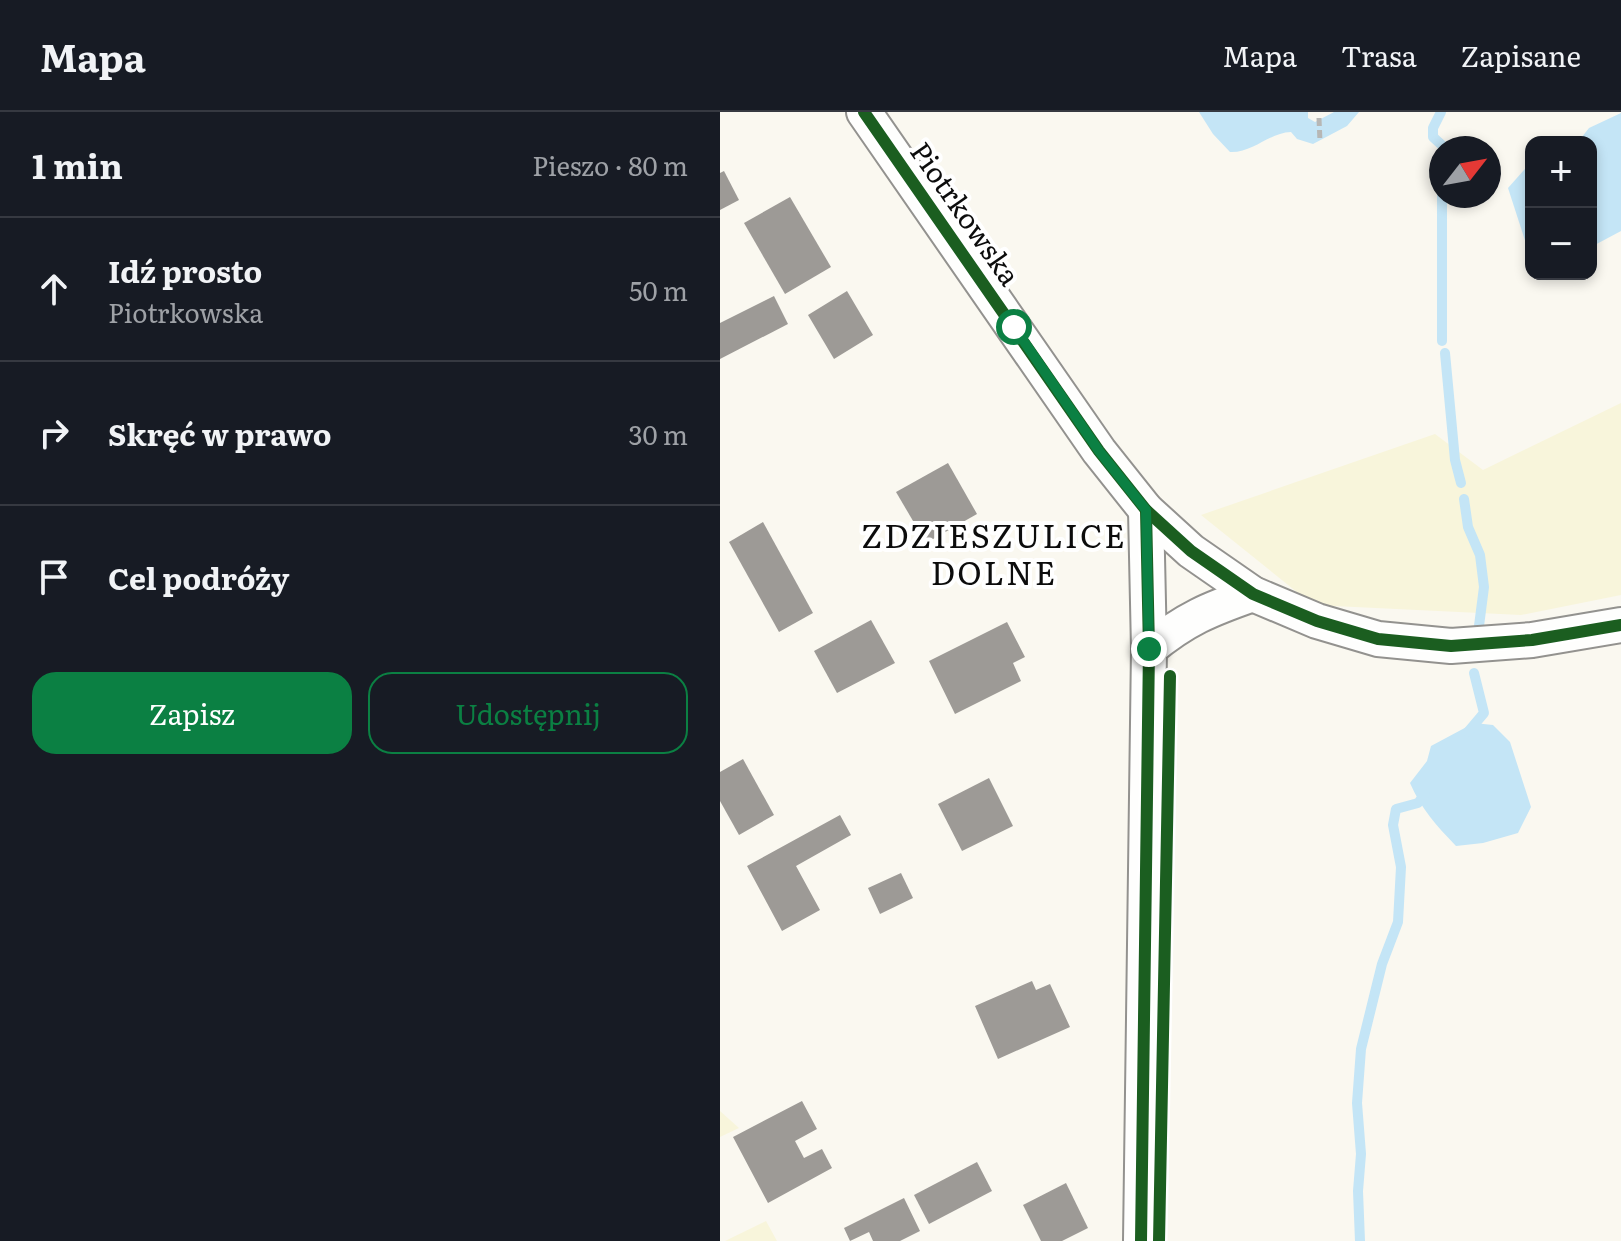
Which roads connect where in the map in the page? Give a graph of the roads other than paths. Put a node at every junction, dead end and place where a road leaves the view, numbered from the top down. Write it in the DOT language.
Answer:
graph roads {
  1 [pos="864,112"];
  2 [pos="1146,510"];
  3 [pos="1253,594"];
  4 [pos="1621,625"];
  5 [pos="1149,649"];
  6 [pos="1141,1241"];
  1 -- 2 [label="street, Piotrkowska"];
  2 -- 3 [label="street, Piotrkowska"];
  2 -- 5 [label="street"];
  3 -- 4 [label="street, Piotrkowska"];
  3 -- 5 [label="street"];
  5 -- 6 [label="street"];
}
